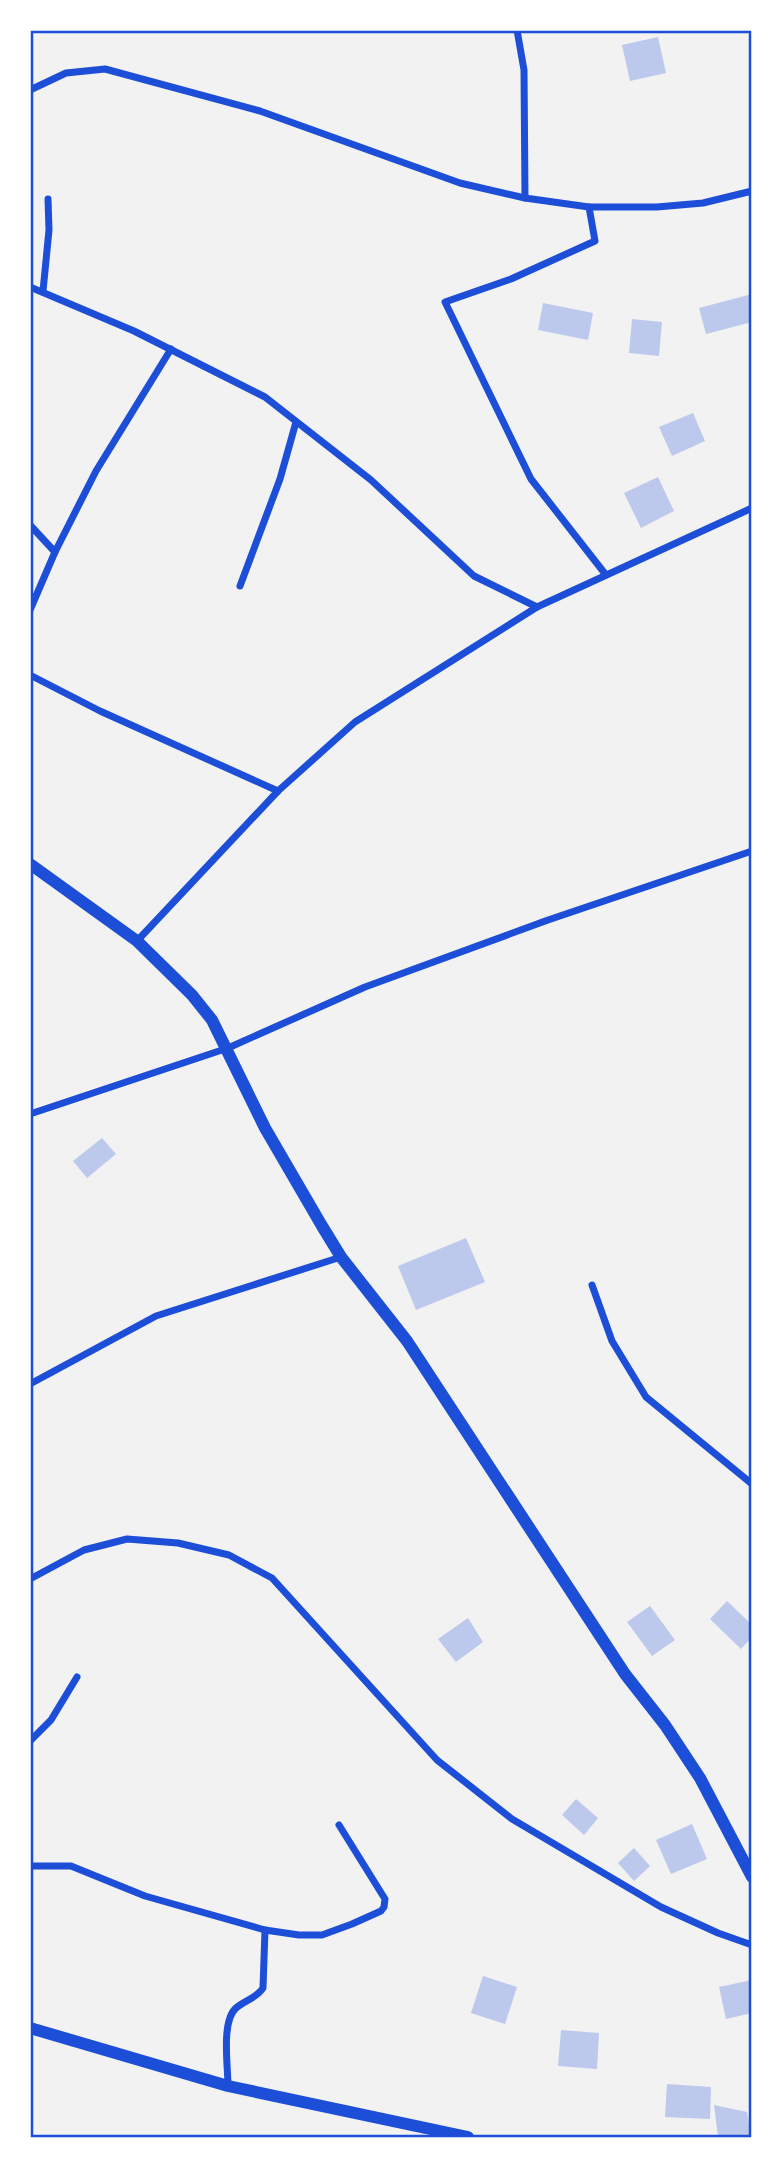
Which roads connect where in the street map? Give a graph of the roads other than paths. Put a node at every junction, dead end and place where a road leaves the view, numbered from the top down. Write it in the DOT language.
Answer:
graph roads {
  1 [pos="517,30"];
  2 [pos="30,90"];
  3 [pos="752,191"];
  4 [pos="525,198"];
  5 [pos="48,199"];
  6 [pos="589,207"];
  7 [pos="30,287"];
  8 [pos="43,291"];
  9 [pos="171,349"];
  10 [pos="296,422"];
  11 [pos="752,508"];
  12 [pos="30,525"];
  13 [pos="55,552"];
  14 [pos="606,575"];
  15 [pos="240,586"];
  16 [pos="537,607"];
  17 [pos="30,610"];
  18 [pos="30,675"];
  19 [pos="278,791"];
  20 [pos="752,851"];
  21 [pos="30,864"];
  22 [pos="137,941"];
  23 [pos="228,1048"];
  24 [pos="30,1114"];
  25 [pos="341,1257"];
  26 [pos="592,1284"];
  27 [pos="30,1384"];
  28 [pos="752,1484"];
  29 [pos="30,1580"];
  30 [pos="76,1677"];
  31 [pos="30,1741"];
  32 [pos="339,1825"];
  33 [pos="30,1866"];
  34 [pos="752,1877"];
  35 [pos="265,1930"];
  36 [pos="752,1945"];
  37 [pos="30,2028"];
  38 [pos="229,2086"];
  39 [pos="468,2137"];
  1 -- 4 [label="street"];
  2 -- 4 [label="street"];
  3 -- 6 [label="street"];
  4 -- 6 [label="street"];
  5 -- 8 [label="street"];
  6 -- 14 [label="street"];
  7 -- 8 [label="street"];
  8 -- 9 [label="street"];
  9 -- 10 [label="street"];
  9 -- 13 [label="street"];
  10 -- 15 [label="street"];
  10 -- 16 [label="street"];
  11 -- 14 [label="street"];
  12 -- 13 [label="street"];
  13 -- 17 [label="street"];
  14 -- 16 [label="street"];
  16 -- 19 [label="street"];
  18 -- 19 [label="street"];
  19 -- 22 [label="street"];
  20 -- 23 [label="street"];
  21 -- 22 [label="street"];
  22 -- 23 [label="street"];
  23 -- 24 [label="street"];
  23 -- 25 [label="street"];
  25 -- 27 [label="street"];
  25 -- 34 [label="street"];
  26 -- 28 [label="street"];
  29 -- 36 [label="street"];
  30 -- 31 [label="street"];
  32 -- 35 [label="street"];
  33 -- 35 [label="street"];
  35 -- 38 [label="street"];
  37 -- 38 [label="street"];
  38 -- 39 [label="street"];
}
